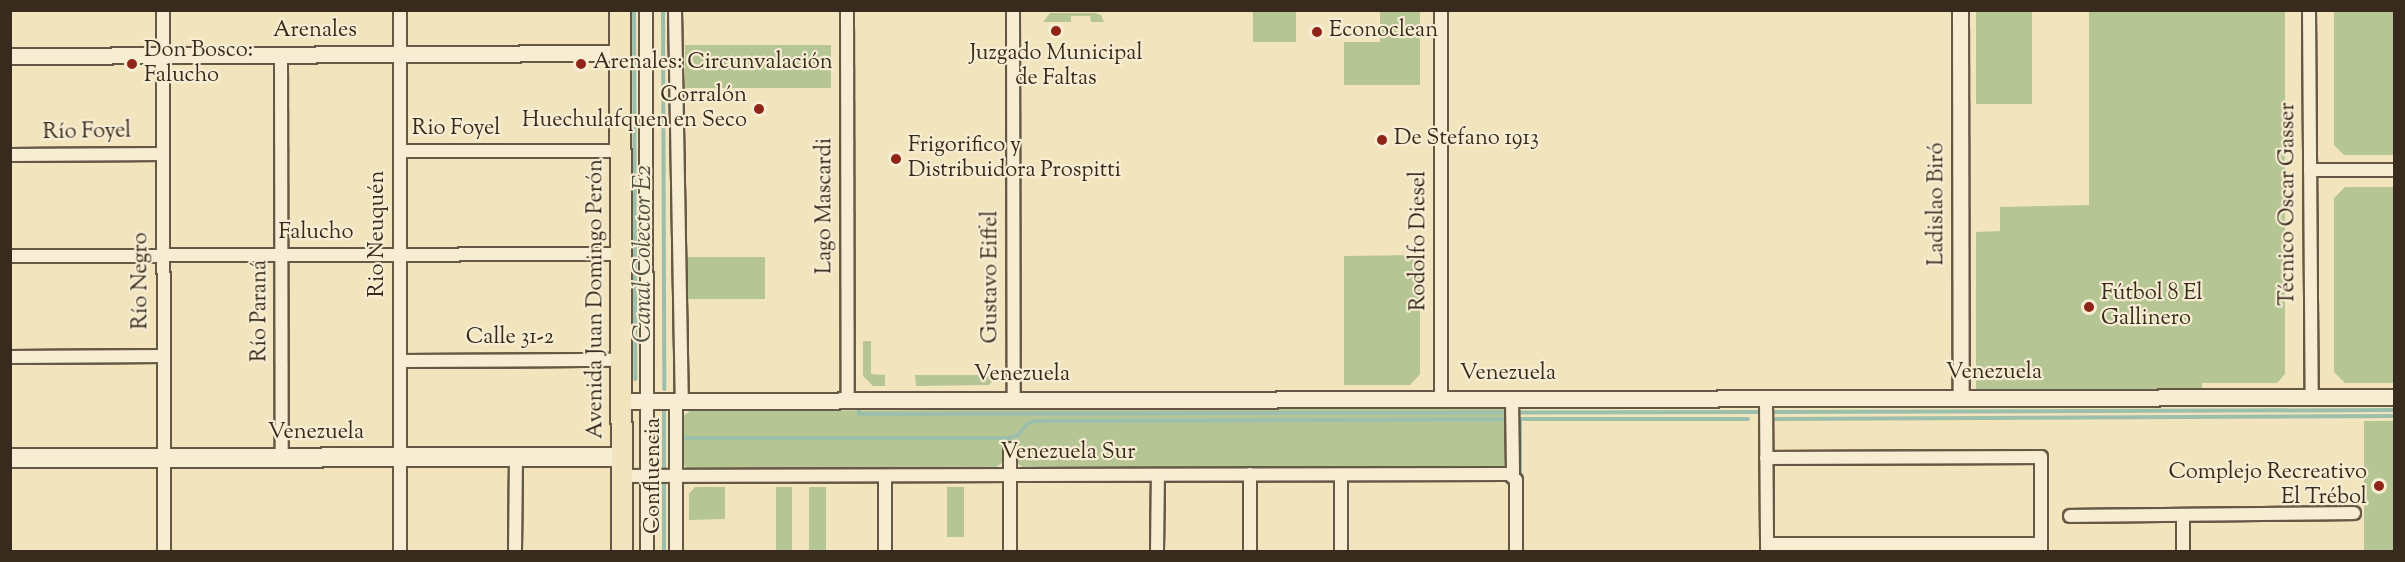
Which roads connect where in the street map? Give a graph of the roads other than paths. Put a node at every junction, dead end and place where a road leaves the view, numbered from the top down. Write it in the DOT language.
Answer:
graph roads {
  1 [pos="163,10"];
  2 [pos="400,10"];
  3 [pos="620,10"];
  4 [pos="646,10"];
  5 [pos="675,10"];
  6 [pos="847,10"];
  7 [pos="1013,10"];
  8 [pos="1440,10"];
  9 [pos="1960,10"];
  10 [pos="2309,10"];
  11 [pos="621,53"];
  12 [pos="400,54"];
  13 [pos="281,55"];
  14 [pos="10,56"];
  15 [pos="163,56"];
  16 [pos="400,151"];
  17 [pos="621,151"];
  18 [pos="163,154"];
  19 [pos="10,155"];
  20 [pos="2310,170"];
  21 [pos="2394,170"];
  22 [pos="400,254"];
  23 [pos="621,254"];
  24 [pos="163,255"];
  25 [pos="282,255"];
  26 [pos="10,256"];
  27 [pos="163,356"];
  28 [pos="10,357"];
  29 [pos="621,360"];
  30 [pos="400,361"];
  31 [pos="2394,396"];
  32 [pos="2312,397"];
  33 [pos="1766,398"];
  34 [pos="1961,398"];
  35 [pos="1441,399"];
  36 [pos="1512,399"];
  37 [pos="848,400"];
  38 [pos="1014,400"];
  39 [pos="621,401"];
  40 [pos="647,401"];
  41 [pos="679,401"];
  42 [pos="1010,449"];
  43 [pos="10,458"];
  44 [pos="163,458"];
  45 [pos="282,458"];
  46 [pos="400,458"];
  47 [pos="516,458"];
  48 [pos="1766,458"];
  49 [pos="621,467"];
  50 [pos="1250,474"];
  51 [pos="1341,474"];
  52 [pos="1010,475"];
  53 [pos="1158,475"];
  54 [pos="647,476"];
  55 [pos="676,476"];
  56 [pos="885,476"];
  57 [pos="1514,476"];
  58 [pos="2354,513"];
  59 [pos="2183,515"];
  60 [pos="2070,516"];
  61 [pos="1767,548"];
  62 [pos="2041,548"];
  63 [pos="164,552"];
  64 [pos="400,552"];
  65 [pos="515,552"];
  66 [pos="621,552"];
  67 [pos="647,552"];
  68 [pos="676,552"];
  69 [pos="885,552"];
  70 [pos="1010,552"];
  71 [pos="1157,552"];
  72 [pos="1250,552"];
  73 [pos="1341,552"];
  74 [pos="1516,552"];
  75 [pos="2183,552"];
  1 -- 15 [label="street, Río Negro"];
  2 -- 12 [label="street, Rio Neuquén"];
  3 -- 11 [label="main road, Avenida Juan Domingo Perón"];
  4 -- 40 [label="street"];
  5 -- 41 [label="street, Confluencia"];
  6 -- 37 [label="street, Lago Mascardi"];
  7 -- 38 [label="street, Gustavo Eiffel"];
  8 -- 35 [label="street, Rodolfo Diesel"];
  9 -- 34 [label="street, Ladislao Biró"];
  10 -- 20 [label="street, Técnico Oscar Gasser"];
  11 -- 12 [label="street, Arenales"];
  11 -- 17 [label="main road, Avenida Juan Domingo Perón"];
  12 -- 13 [label="street, Arenales"];
  12 -- 16 [label="street, Rio Neuquén"];
  13 -- 15 [label="street, Arenales"];
  13 -- 25 [label="street, Río Paraná"];
  14 -- 15 [label="street, Arenales"];
  15 -- 18 [label="street, Río Negro"];
  16 -- 17 [label="street, Rio Foyel"];
  16 -- 22 [label="street, Rio Neuquén"];
  17 -- 23 [label="main road, Avenida Juan Domingo Perón"];
  18 -- 19 [label="street, Río Foyel"];
  18 -- 24 [label="street, Río Negro"];
  20 -- 21 [label="street"];
  20 -- 32 [label="street, Técnico Oscar Gasser"];
  22 -- 23 [label="street, Falucho"];
  22 -- 25 [label="street, Falucho"];
  22 -- 30 [label="street, Rio Neuquén"];
  23 -- 29 [label="main road, Avenida Juan Domingo Perón"];
  24 -- 25 [label="street, Falucho"];
  24 -- 26 [label="street, Falucho"];
  24 -- 27 [label="street, Río Negro"];
  25 -- 45 [label="street, Río Paraná"];
  27 -- 28 [label="street"];
  27 -- 44 [label="street, Río Negro"];
  29 -- 30 [label="street, Calle 31-2"];
  29 -- 39 [label="main road, Avenida Juan Domingo Perón"];
  30 -- 46 [label="street, Rio Neuquén"];
  31 -- 32 [label="street, Venezuela"];
  32 -- 34 [label="street, Venezuela"];
  33 -- 34 [label="street, Venezuela"];
  33 -- 36 [label="street, Venezuela"];
  33 -- 48 [label="street"];
  35 -- 36 [label="street, Venezuela"];
  35 -- 38 [label="street, Venezuela"];
  36 -- 57 [label="street"];
  37 -- 38 [label="street, Venezuela"];
  37 -- 41 [label="street, Venezuela"];
  39 -- 40 [label="street, Venezuela"];
  39 -- 49 [label="main road, Avenida Juan Domingo Perón"];
  40 -- 41 [label="street, Venezuela"];
  40 -- 54 [label="street"];
  41 -- 55 [label="street, Confluencia"];
  42 -- 52 [label="street"];
  43 -- 44 [label="main road, Venezuela"];
  44 -- 45 [label="main road, Venezuela"];
  44 -- 63 [label="street, Río Negro"];
  45 -- 46 [label="main road, Venezuela"];
  46 -- 47 [label="main road, Venezuela"];
  46 -- 64 [label="street, Rio Neuquén"];
  47 -- 49 [label="main road, Venezuela"];
  47 -- 65 [label="street"];
  48 -- 61 [label="street"];
  48 -- 62 [label="street"];
  49 -- 54 [label="street, Venezuela Sur"];
  49 -- 66 [label="main road, Avenida Juan Domingo Perón"];
  50 -- 51 [label="street, Venezuela Sur"];
  50 -- 53 [label="street, Venezuela Sur"];
  50 -- 72 [label="street"];
  51 -- 57 [label="street, Venezuela Sur"];
  51 -- 73 [label="street"];
  52 -- 53 [label="street, Venezuela Sur"];
  52 -- 56 [label="street, Venezuela Sur"];
  52 -- 70 [label="street"];
  53 -- 71 [label="street"];
  54 -- 55 [label="street, Venezuela Sur"];
  54 -- 67 [label="street"];
  55 -- 56 [label="street, Venezuela Sur"];
  55 -- 68 [label="street, Confluencia"];
  56 -- 69 [label="street"];
  57 -- 74 [label="street"];
  58 -- 59 [label="street"];
  59 -- 60 [label="street"];
  59 -- 75 [label="street"];
  61 -- 62 [label="street"];
}
